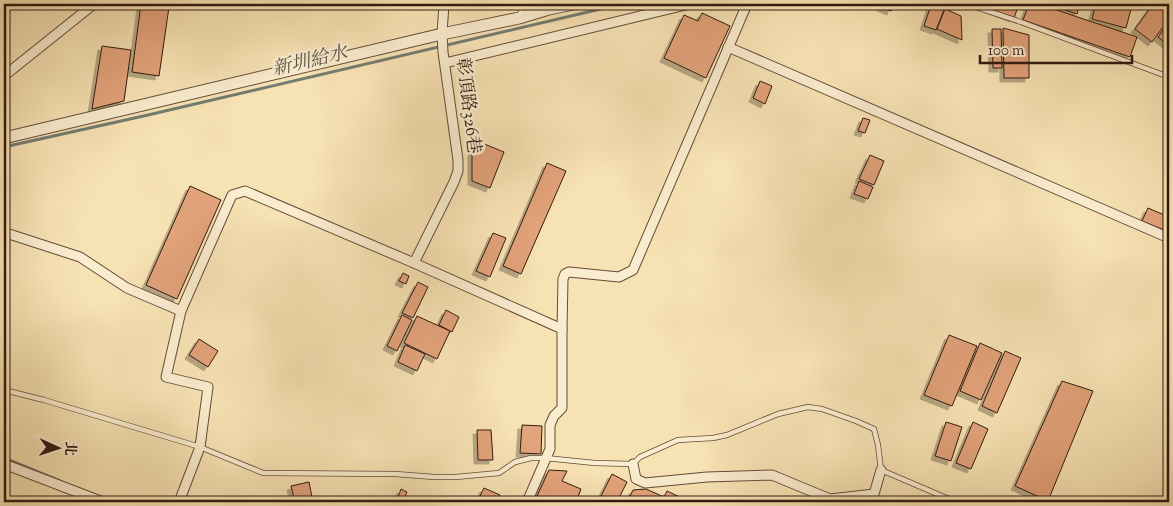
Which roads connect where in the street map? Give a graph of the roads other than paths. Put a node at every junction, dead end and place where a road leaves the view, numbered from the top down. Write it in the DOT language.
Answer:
graph roads {
  1 [pos="94,4"];
  2 [pos="444,4"];
  3 [pos="524,4"];
  4 [pos="573,4"];
  5 [pos="690,4"];
  6 [pos="748,4"];
  7 [pos="967,4"];
  8 [pos="518,18"];
  9 [pos="442,36"];
  10 [pos="728,47"];
  11 [pos="445,63"];
  12 [pos="5,72"];
  13 [pos="1169,77"];
  14 [pos="4,138"];
  15 [pos="1169,238"];
  16 [pos="4,240"];
  17 [pos="414,263"];
  18 [pos="181,311"];
  19 [pos="562,329"];
  20 [pos="4,390"];
  21 [pos="200,447"];
  22 [pos="545,458"];
  23 [pos="4,464"];
  24 [pos="633,464"];
  25 [pos="881,470"];
  26 [pos="102,502"];
  27 [pos="179,502"];
  28 [pos="527,502"];
  29 [pos="956,502"];
  1 -- 12 [label="street"];
  2 -- 9 [label="street, 彰頂路326巷"];
  3 -- 8 [label="lane"];
  4 -- 8 [label="street"];
  5 -- 11 [label="street"];
  6 -- 10 [label="street"];
  7 -- 13 [label="lane"];
  8 -- 9 [label="street"];
  9 -- 11 [label="street, 彰頂路326巷"];
  9 -- 14 [label="street"];
  10 -- 15 [label="street"];
  10 -- 19 [label="street"];
  11 -- 17 [label="street, 彰頂路326巷"];
  16 -- 18 [label="street"];
  17 -- 18 [label="street"];
  17 -- 19 [label="street"];
  18 -- 21 [label="street"];
  19 -- 22 [label="street"];
  20 -- 21 [label="lane"];
  21 -- 22 [label="lane"];
  21 -- 27 [label="street"];
  22 -- 24 [label="lane"];
  22 -- 28 [label="street"];
  23 -- 26 [label="street"];
  24 -- 25 [label="street"];
  24 -- 25 [label="lane"];
  25 -- 29 [label="lane"];
}
